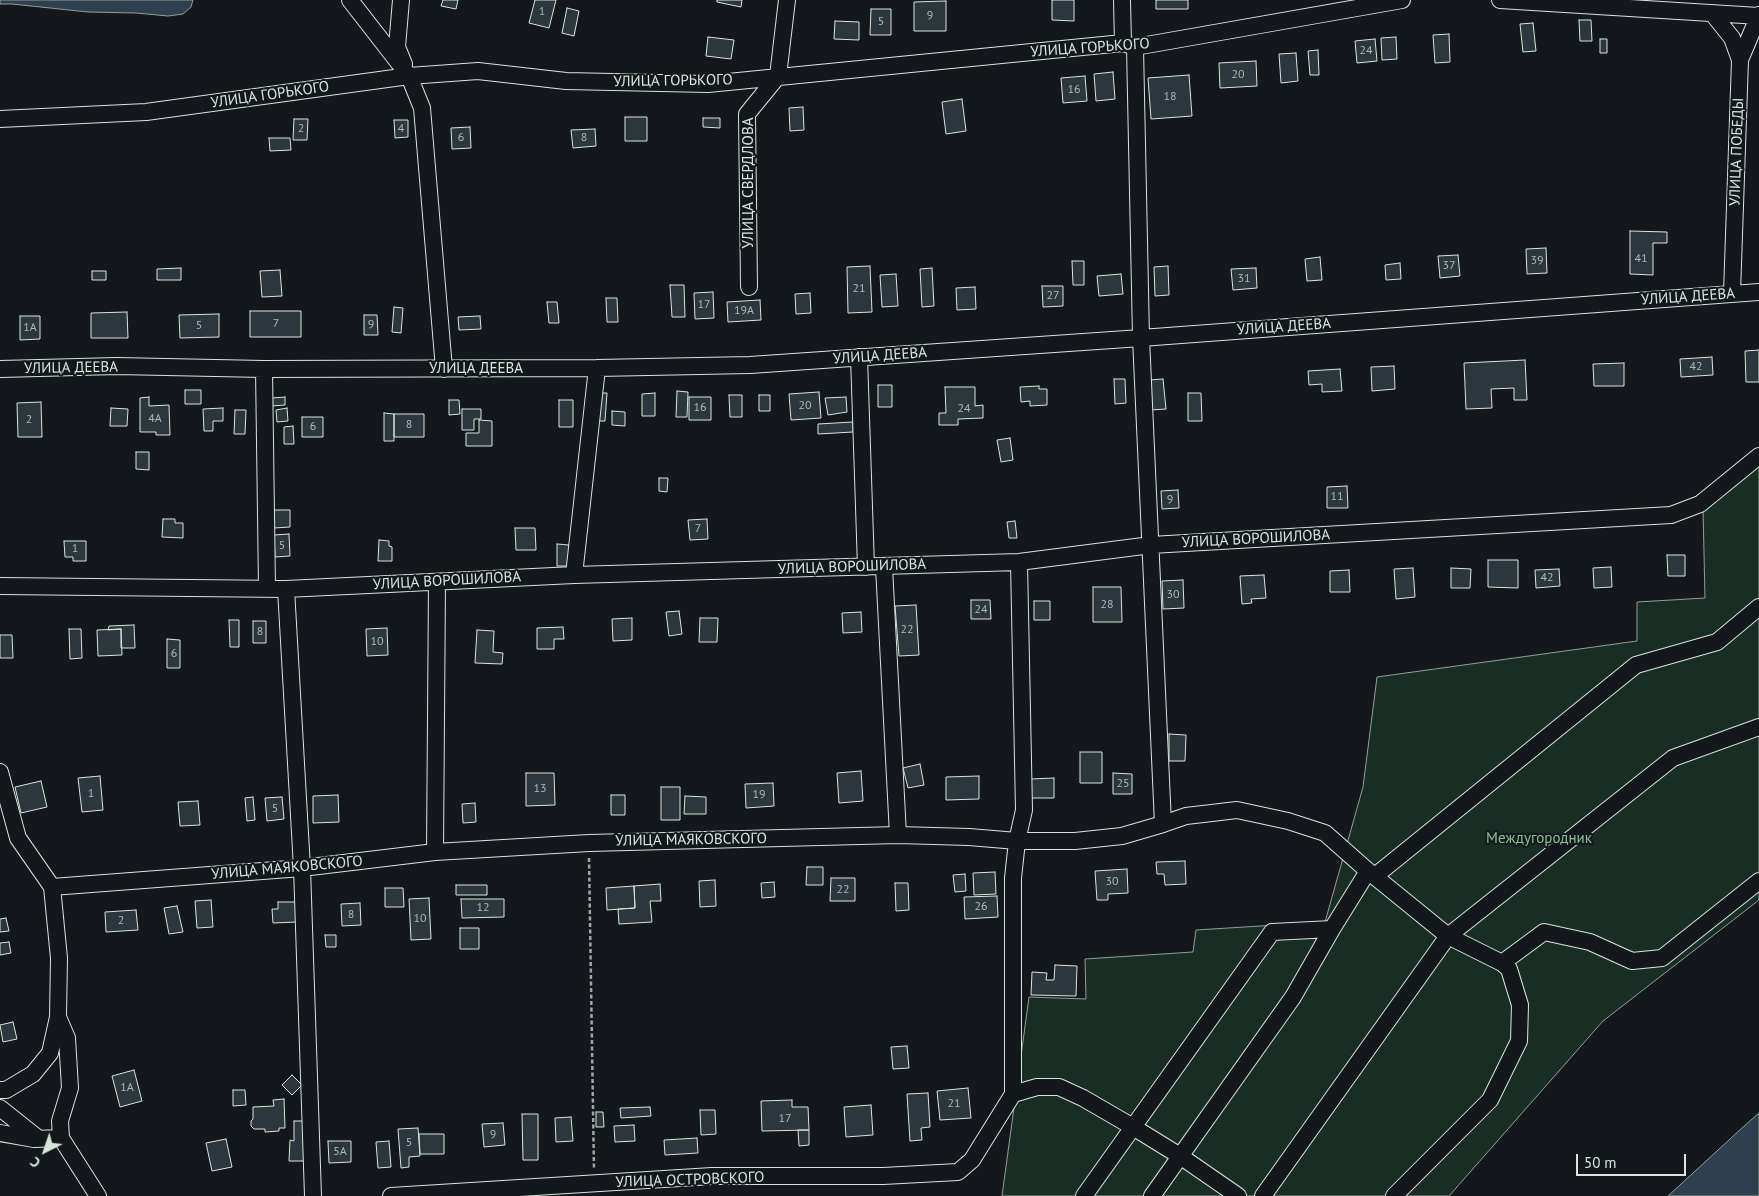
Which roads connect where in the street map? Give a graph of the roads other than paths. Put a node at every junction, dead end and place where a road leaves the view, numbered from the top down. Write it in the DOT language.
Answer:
graph roads {
  1 [pos="350,0"];
  2 [pos="401,0"];
  3 [pos="787,0"];
  4 [pos="1122,0"];
  5 [pos="1402,0"];
  6 [pos="1500,0"];
  7 [pos="1712,13"];
  8 [pos="1759,16"];
  9 [pos="1129,45"];
  10 [pos="1740,60"];
  11 [pos="408,76"];
  12 [pos="778,76"];
  13 [pos="0,120"];
  14 [pos="749,287"];
  15 [pos="1759,292"];
  16 [pos="1732,293"];
  17 [pos="1141,338"];
  18 [pos="859,357"];
  19 [pos="597,368"];
  20 [pos="0,369"];
  21 [pos="264,369"];
  22 [pos="444,369"];
  23 [pos="1759,456"];
  24 [pos="1151,545"];
  25 [pos="1019,562"];
  26 [pos="884,567"];
  27 [pos="866,568"];
  28 [pos="574,576"];
  29 [pos="437,582"];
  30 [pos="0,586"];
  31 [pos="268,588"];
  32 [pos="286,589"];
  33 [pos="1759,607"];
  34 [pos="1759,727"];
  35 [pos="0,772"];
  36 [pos="1163,824"];
  37 [pos="898,835"];
  38 [pos="1017,841"];
  39 [pos="436,852"];
  40 [pos="302,868"];
  41 [pos="1371,873"];
  42 [pos="1759,881"];
  43 [pos="52,887"];
  44 [pos="1332,928"];
  45 [pos="1448,936"];
  46 [pos="1502,963"];
  47 [pos="58,1018"];
  48 [pos="0,1090"];
  49 [pos="1013,1094"];
  50 [pos="0,1108"];
  51 [pos="1133,1127"];
  52 [pos="0,1133"];
  53 [pos="39,1138"];
  54 [pos="61,1138"];
  55 [pos="1180,1156"];
  56 [pos="100,1195"];
  57 [pos="313,1196"];
  58 [pos="391,1196"];
  59 [pos="1084,1196"];
  60 [pos="1152,1196"];
  61 [pos="1238,1196"];
  62 [pos="1263,1196"];
  63 [pos="1394,1196"];
  1 -- 11 [label="street"];
  2 -- 11 [label="street"];
  3 -- 12 [label="street"];
  4 -- 9 [label="street"];
  5 -- 9 [label="street, УЛИЦА ГОРЬКОГО"];
  6 -- 7 [label="street"];
  7 -- 8 [label="street"];
  7 -- 10 [label="street"];
  8 -- 10 [label="street, УЛИЦА ПОБЕДЫ"];
  9 -- 12 [label="street, УЛИЦА ГОРЬКОГО"];
  9 -- 17 [label="street"];
  10 -- 16 [label="street, УЛИЦА ПОБЕДЫ"];
  11 -- 12 [label="street, УЛИЦА ГОРЬКОГО"];
  11 -- 13 [label="street, УЛИЦА ГОРЬКОГО"];
  11 -- 22 [label="street"];
  12 -- 14 [label="street, УЛИЦА СВЕРДЛОВА"];
  15 -- 16 [label="street, УЛИЦА ДЕЕВА"];
  16 -- 17 [label="street, УЛИЦА ДЕЕВА"];
  17 -- 18 [label="street, УЛИЦА ДЕЕВА"];
  17 -- 24 [label="street"];
  18 -- 19 [label="street, УЛИЦА ДЕЕВА"];
  18 -- 27 [label="street"];
  19 -- 22 [label="street, УЛИЦА ДЕЕВА"];
  19 -- 28 [label="street"];
  20 -- 21 [label="street, УЛИЦА ДЕЕВА"];
  21 -- 22 [label="street, УЛИЦА ДЕЕВА"];
  21 -- 31 [label="street"];
  23 -- 24 [label="street, УЛИЦА ВОРОШИЛОВА"];
  24 -- 25 [label="street, УЛИЦА ВОРОШИЛОВА"];
  24 -- 36 [label="street"];
  25 -- 26 [label="street, УЛИЦА ВОРОШИЛОВА"];
  25 -- 38 [label="street"];
  26 -- 27 [label="street, УЛИЦА ВОРОШИЛОВА"];
  26 -- 37 [label="street"];
  27 -- 28 [label="street, УЛИЦА ВОРОШИЛОВА"];
  28 -- 29 [label="street, УЛИЦА ВОРОШИЛОВА"];
  29 -- 32 [label="street, УЛИЦА ВОРОШИЛОВА"];
  29 -- 39 [label="street"];
  30 -- 31 [label="street, УЛИЦА ВОРОШИЛОВА"];
  31 -- 32 [label="street, УЛИЦА ВОРОШИЛОВА"];
  32 -- 40 [label="street"];
  33 -- 41 [label="street"];
  34 -- 45 [label="street"];
  35 -- 43 [label="street"];
  36 -- 38 [label="street, УЛИЦА МАЯКОВСКОГО"];
  36 -- 41 [label="street, УЛИЦА МАЯКОВСКОГО"];
  37 -- 38 [label="street, УЛИЦА МАЯКОВСКОГО"];
  37 -- 39 [label="street, УЛИЦА МАЯКОВСКОГО"];
  38 -- 49 [label="street"];
  39 -- 40 [label="street, УЛИЦА МАЯКОВСКОГО"];
  40 -- 43 [label="street, УЛИЦА МАЯКОВСКОГО"];
  40 -- 57 [label="street"];
  41 -- 44 [label="street"];
  41 -- 45 [label="street"];
  42 -- 46 [label="street"];
  43 -- 47 [label="street"];
  44 -- 51 [label="street"];
  44 -- 55 [label="street"];
  45 -- 46 [label="street"];
  45 -- 62 [label="street"];
  46 -- 63 [label="street"];
  47 -- 48 [label="street"];
  47 -- 54 [label="street"];
  49 -- 51 [label="street"];
  49 -- 58 [label="street, УЛИЦА ОСТРОВСКОГО"];
  50 -- 53 [label="street"];
  51 -- 55 [label="street"];
  51 -- 59 [label="street"];
  52 -- 53 [label="street"];
  53 -- 54 [label="street"];
  54 -- 56 [label="street"];
  55 -- 60 [label="street"];
  55 -- 61 [label="street"];
}
